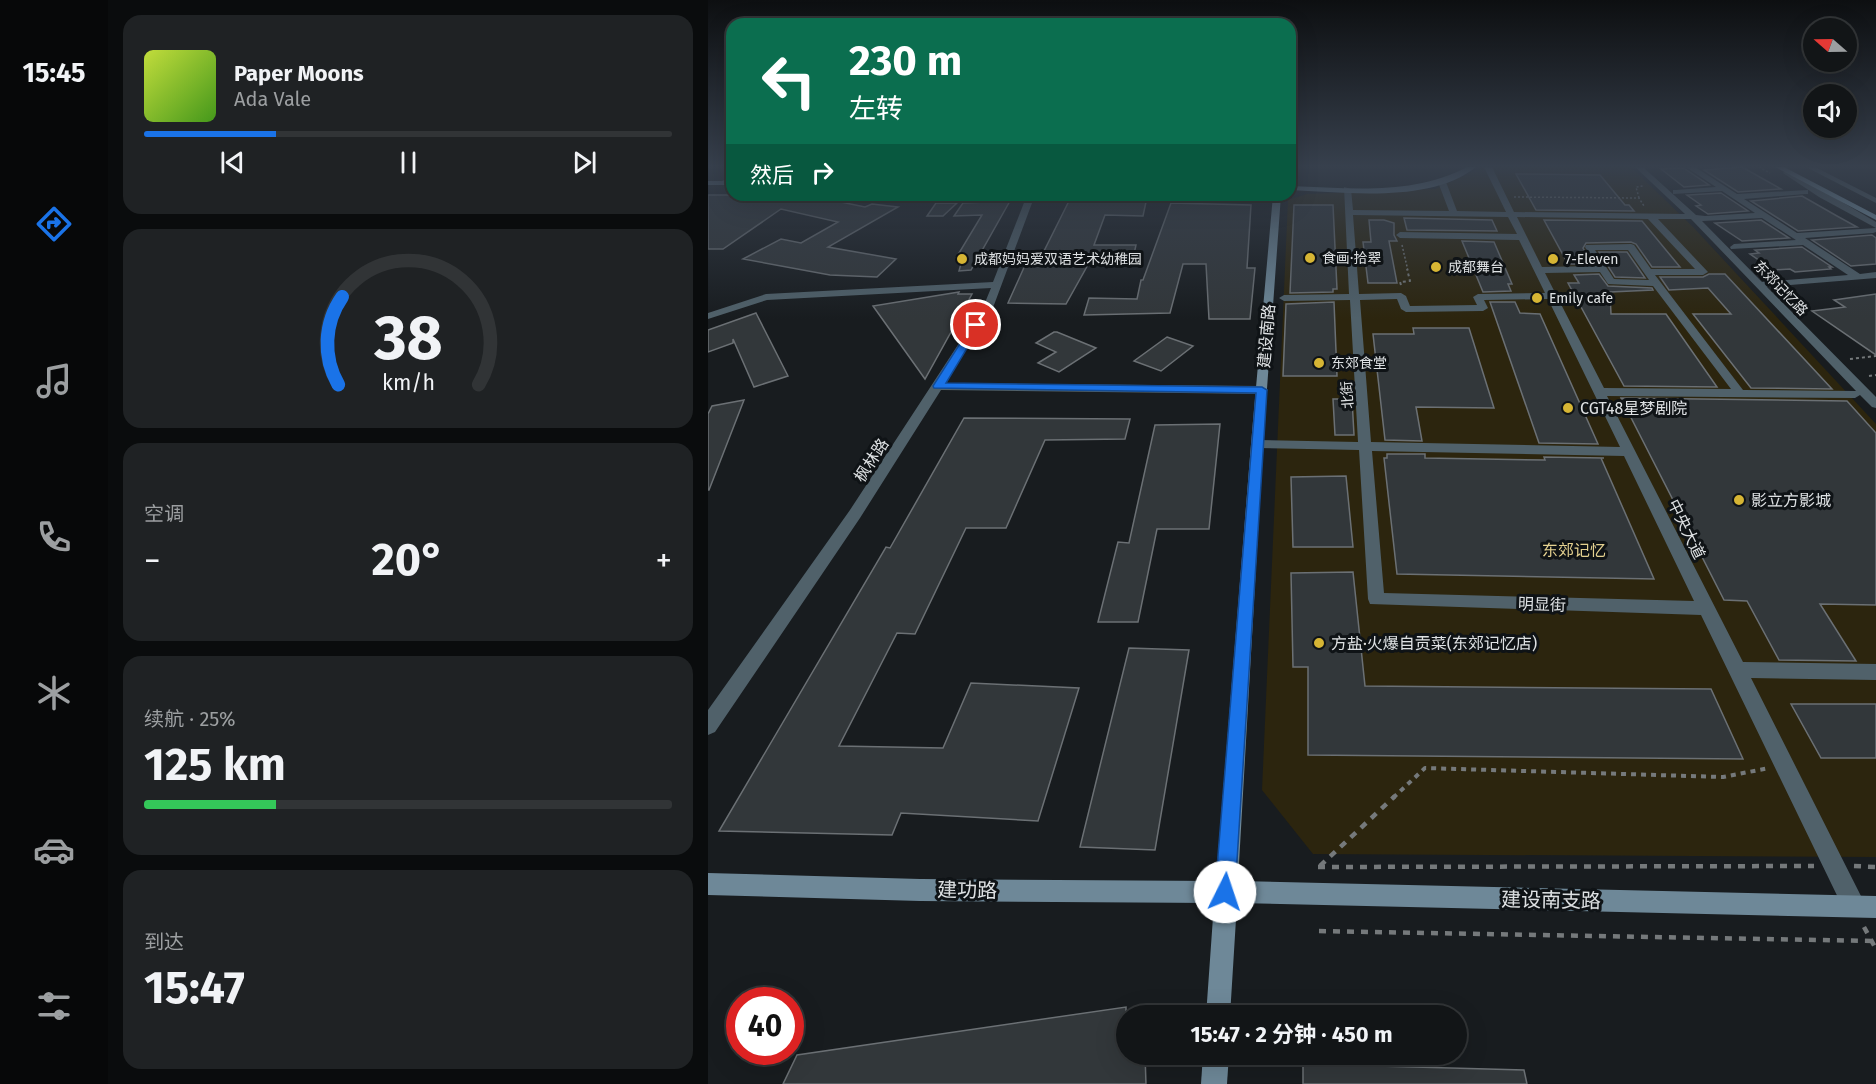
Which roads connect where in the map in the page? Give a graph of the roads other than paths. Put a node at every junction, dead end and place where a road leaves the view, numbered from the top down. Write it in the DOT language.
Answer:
graph roads {
  1 [pos="1651,217"];
  2 [pos="1693,217"];
  3 [pos="1022,218"];
  4 [pos="1275,218"];
  5 [pos="1348,218"];
  6 [pos="1513,218"];
  7 [pos="1697,218"];
  8 [pos="1725,218"];
  9 [pos="1767,218"];
  10 [pos="1858,218"];
  11 [pos="1874,228"];
  12 [pos="1400,235"];
  13 [pos="1523,237"];
  14 [pos="1800,239"];
  15 [pos="1734,247"];
  16 [pos="1539,270"];
  17 [pos="1603,270"];
  18 [pos="1649,272"];
  19 [pos="1876,274"];
  20 [pos="1857,276"];
  21 [pos="1656,282"];
  22 [pos="996,285"];
  23 [pos="1759,285"];
  24 [pos="1552,296"];
  25 [pos="1355,297"];
  26 [pos="1284,298"];
  27 [pos="708,316"];
  28 [pos="938,386"];
  29 [pos="1262,390"];
  30 [pos="1600,392"];
  31 [pos="1740,393"];
  32 [pos="1855,394"];
  33 [pos="1876,404"];
  34 [pos="1257,444"];
  35 [pos="1365,447"];
  36 [pos="1629,452"];
  37 [pos="1376,599"];
  38 [pos="1707,608"];
  39 [pos="1737,670"];
  40 [pos="1876,672"];
  41 [pos="708,726"];
  42 [pos="708,884"];
  43 [pos="1225,892"];
  44 [pos="1865,907"];
  45 [pos="1219,1005"];
  46 [pos="1215,1065"];
  47 [pos="1214,1084"];
  1 -- 18 [label="street"];
  2 -- 23 [label="street, 东郊记忆路"];
  3 -- 22 [label="street, 枫林路"];
  4 -- 29 [label="street, 建设南路"];
  5 -- 25 [label="street, 北街"];
  6 -- 13 [label="street, 中央大道"];
  7 -- 8 [label="street"];
  9 -- 14 [label="street"];
  10 -- 11 [label="street"];
  11 -- 14 [label="street"];
  12 -- 13 [label="street"];
  13 -- 16 [label="street, 中央大道"];
  14 -- 15 [label="street"];
  14 -- 20 [label="street"];
  16 -- 17 [label="street"];
  16 -- 24 [label="street, 中央大道"];
  17 -- 18 [label="street"];
  17 -- 21 [label="street"];
  18 -- 21 [label="street"];
  19 -- 20 [label="street"];
  20 -- 23 [label="street"];
  21 -- 31 [label="street"];
  22 -- 27 [label="street"];
  22 -- 28 [label="street, 枫林路"];
  23 -- 33 [label="street, 东郊记忆路"];
  24 -- 25 [label="street"];
  24 -- 30 [label="street, 中央大道"];
  25 -- 26 [label="street"];
  25 -- 35 [label="street, 北街"];
  28 -- 29 [label="street"];
  28 -- 41 [label="street, 枫林路"];
  29 -- 34 [label="street, 建设南路"];
  30 -- 31 [label="street"];
  30 -- 36 [label="street, 中央大道"];
  31 -- 32 [label="street"];
  34 -- 35 [label="street"];
  34 -- 43 [label="street, 建设南路"];
  35 -- 36 [label="street"];
  35 -- 37 [label="street, 北街"];
  36 -- 38 [label="street, 中央大道"];
  37 -- 38 [label="street, 明显街"];
  38 -- 39 [label="street, 中央大道"];
  39 -- 40 [label="street"];
  39 -- 44 [label="street, 中央大道"];
  42 -- 43 [label="street, 建功路"];
  43 -- 44 [label="street, 建设南支路"];
  43 -- 45 [label="street, 建设南路"];
  46 -- 47 [label="street"];
}
